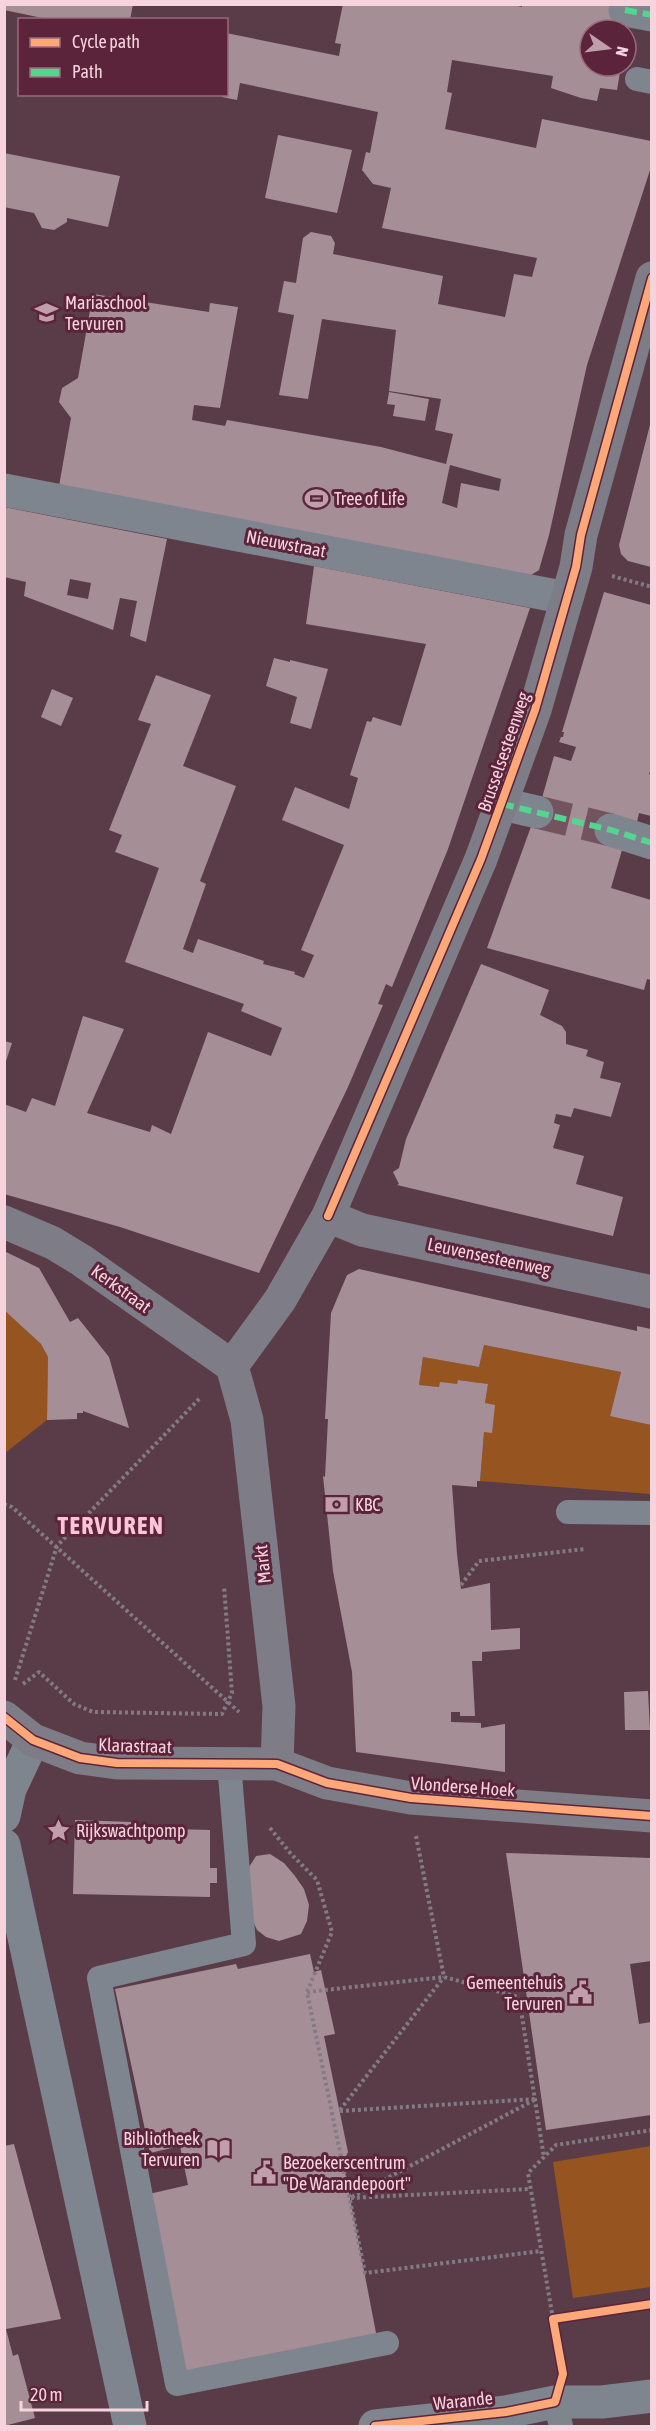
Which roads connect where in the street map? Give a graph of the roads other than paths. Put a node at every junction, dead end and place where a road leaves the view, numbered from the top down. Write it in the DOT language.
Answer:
graph roads {
  1 [pos="651,278"];
  2 [pos="4,490"];
  3 [pos="567,598"];
  4 [pos="502,804"];
  5 [pos="537,812"];
  6 [pos="610,830"];
  7 [pos="651,843"];
  8 [pos="328,1216"];
  9 [pos="4,1222"];
  10 [pos="651,1292"];
  11 [pos="232,1366"];
  12 [pos="568,1512"];
  13 [pos="651,1513"];
  14 [pos="4,1717"];
  15 [pos="33,1740"];
  16 [pos="229,1763"];
  17 [pos="277,1764"];
  18 [pos="4,1816"];
  19 [pos="651,1816"];
  20 [pos="4,1845"];
  21 [pos="387,2343"];
  22 [pos="651,2396"];
  23 [pos="558,2414"];
  24 [pos="130,2427"];
  25 [pos="375,2427"];
  1 -- 3 [label="street, Brusselsesteenweg"];
  2 -- 3 [label="street, Nieuwstraat"];
  3 -- 4 [label="street, Brusselsesteenweg"];
  4 -- 5 [label="street"];
  4 -- 8 [label="street, Brusselsesteenweg"];
  6 -- 7 [label="street"];
  8 -- 10 [label="street, Leuvensesteenweg"];
  8 -- 11 [label="street, Brusselsesteenweg"];
  9 -- 11 [label="street, Kerkstraat"];
  11 -- 17 [label="street, Markt"];
  12 -- 13 [label="lane"];
  14 -- 15 [label="street, Klarastraat"];
  15 -- 16 [label="street, Klarastraat"];
  15 -- 18 [label="street"];
  16 -- 17 [label="street, Klarastraat"];
  16 -- 21 [label="lane"];
  17 -- 19 [label="street, Vlonderse Hoek"];
  20 -- 24 [label="street"];
  22 -- 23 [label="street, Warande"];
  23 -- 25 [label="street, Warande"];
}
